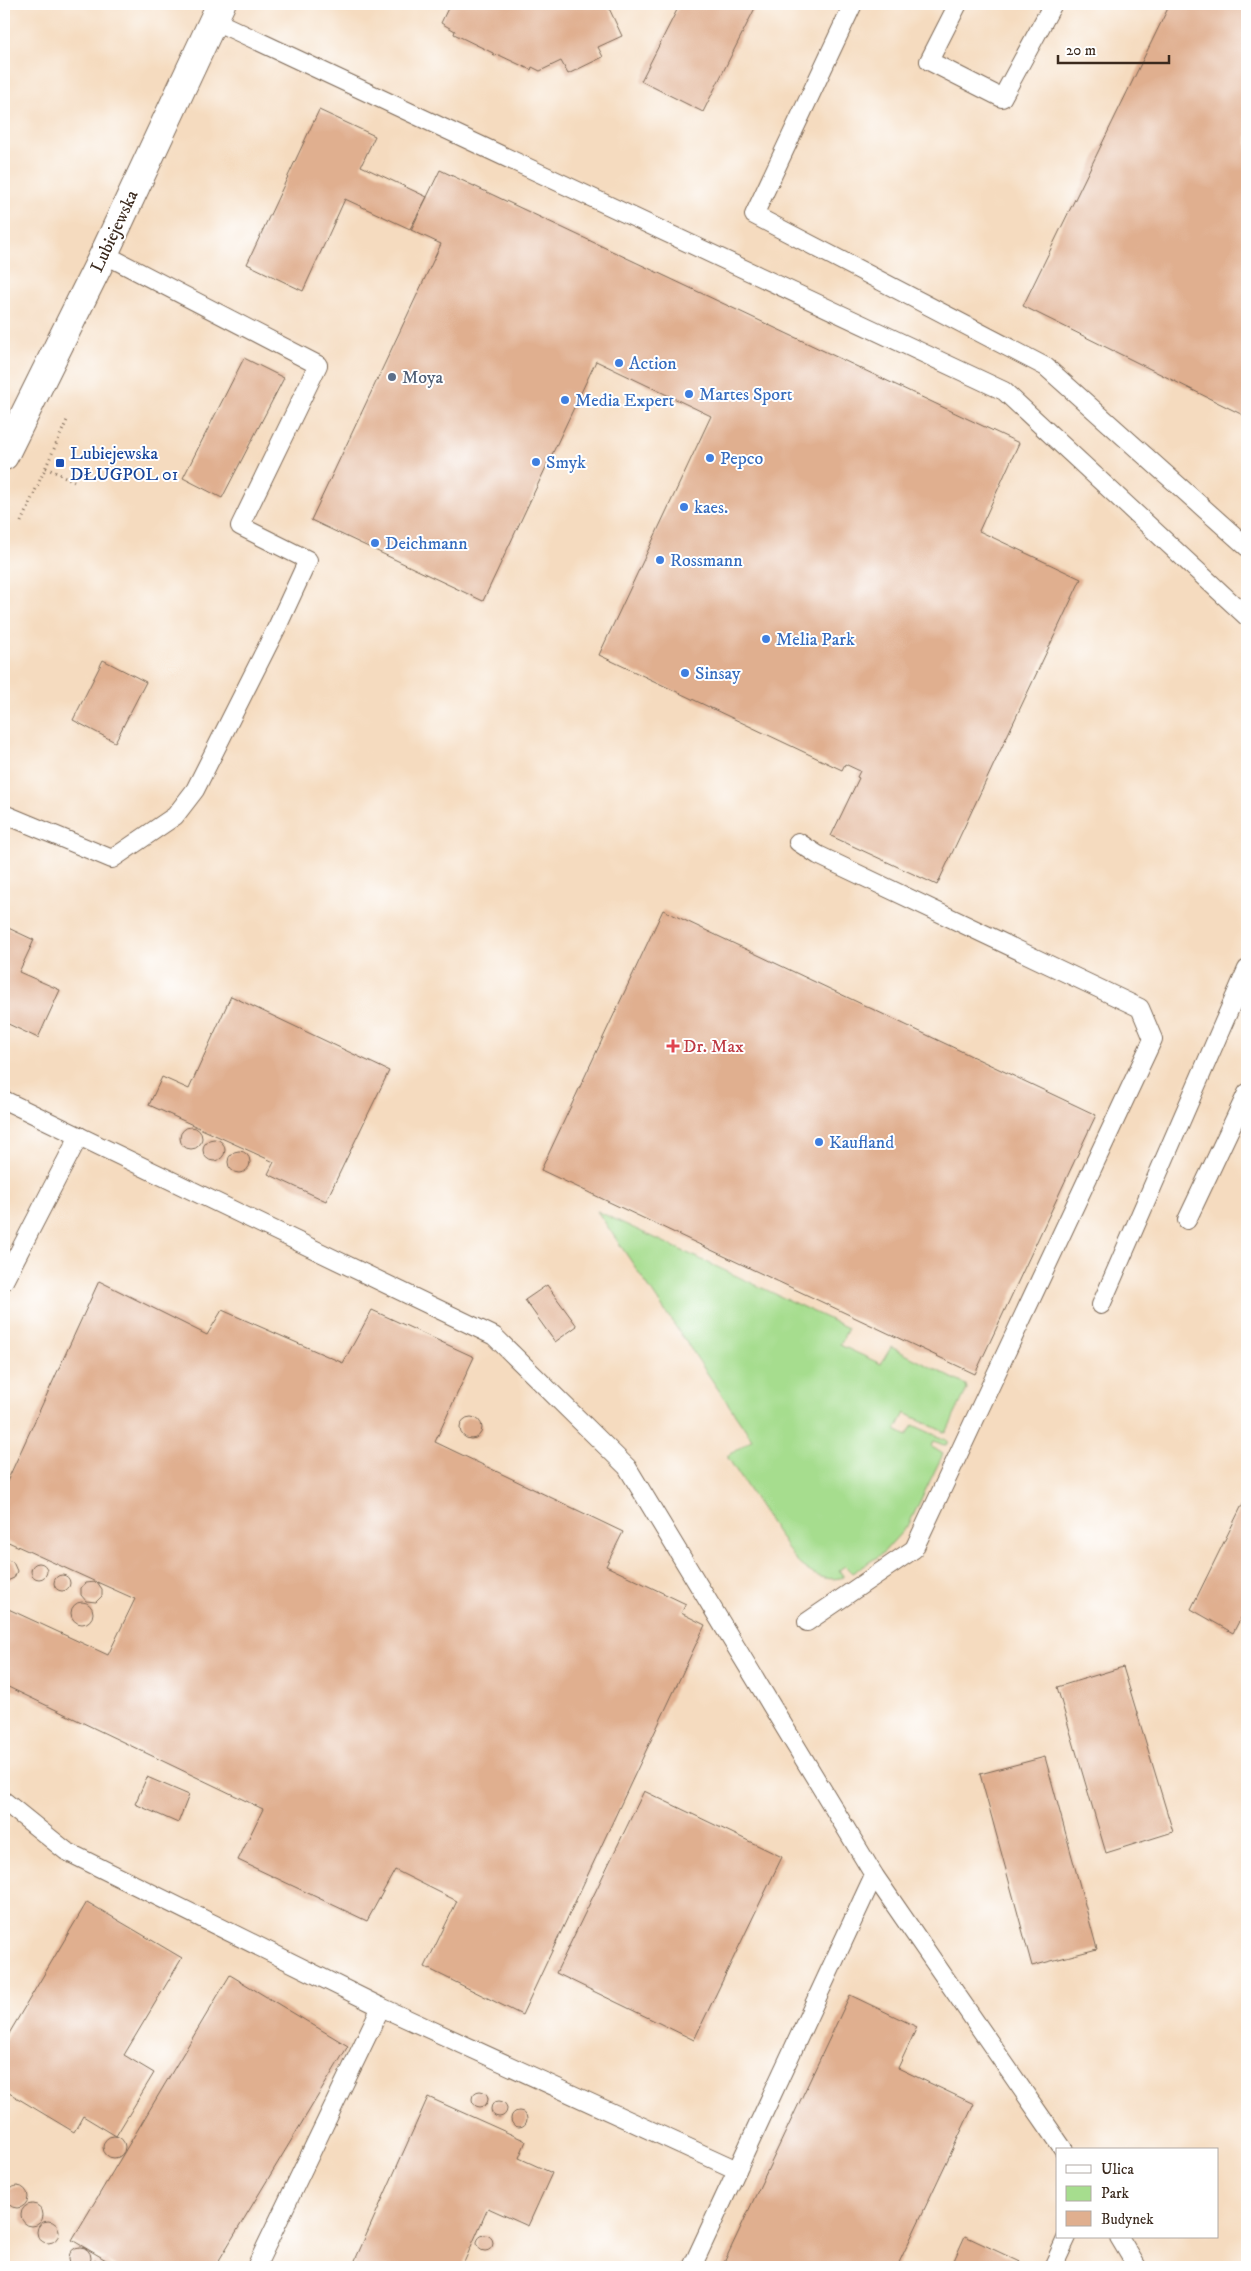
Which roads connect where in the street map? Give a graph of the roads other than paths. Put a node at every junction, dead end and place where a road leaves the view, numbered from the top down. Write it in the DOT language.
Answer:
graph roads {
  1 [pos="853,4"];
  2 [pos="958,4"];
  3 [pos="1053,4"];
  4 [pos="217,12"];
  5 [pos="104,254"];
  6 [pos="4,456"];
  7 [pos="1247,547"];
  8 [pos="1247,617"];
  9 [pos="4,814"];
  10 [pos="798,842"];
  11 [pos="1247,970"];
  12 [pos="1247,1093"];
  13 [pos="4,1100"];
  14 [pos="79,1136"];
  15 [pos="1187,1220"];
  16 [pos="4,1281"];
  17 [pos="1101,1305"];
  18 [pos="807,1622"];
  19 [pos="4,1800"];
  20 [pos="874,1875"];
  21 [pos="381,2007"];
  22 [pos="1063,2148"];
  23 [pos="736,2170"];
  24 [pos="1067,2238"];
  25 [pos="1121,2238"];
  26 [pos="256,2267"];
  27 [pos="692,2267"];
  28 [pos="1053,2267"];
  29 [pos="1137,2267"];
  1 -- 7 [label="lane"];
  2 -- 3 [label="lane"];
  4 -- 5 [label="main road, Lubiejewska"];
  4 -- 8 [label="lane"];
  5 -- 6 [label="main road, Lubiejewska"];
  5 -- 9 [label="lane"];
  10 -- 18 [label="lane"];
  11 -- 17 [label="lane"];
  12 -- 15 [label="lane"];
  13 -- 14 [label="lane"];
  14 -- 16 [label="lane"];
  14 -- 20 [label="lane"];
  19 -- 21 [label="lane"];
  20 -- 22 [label="lane"];
  20 -- 23 [label="lane"];
  21 -- 23 [label="lane"];
  21 -- 26 [label="lane"];
  23 -- 27 [label="lane"];
  24 -- 28 [label="lane"];
  25 -- 29 [label="lane"];
}
